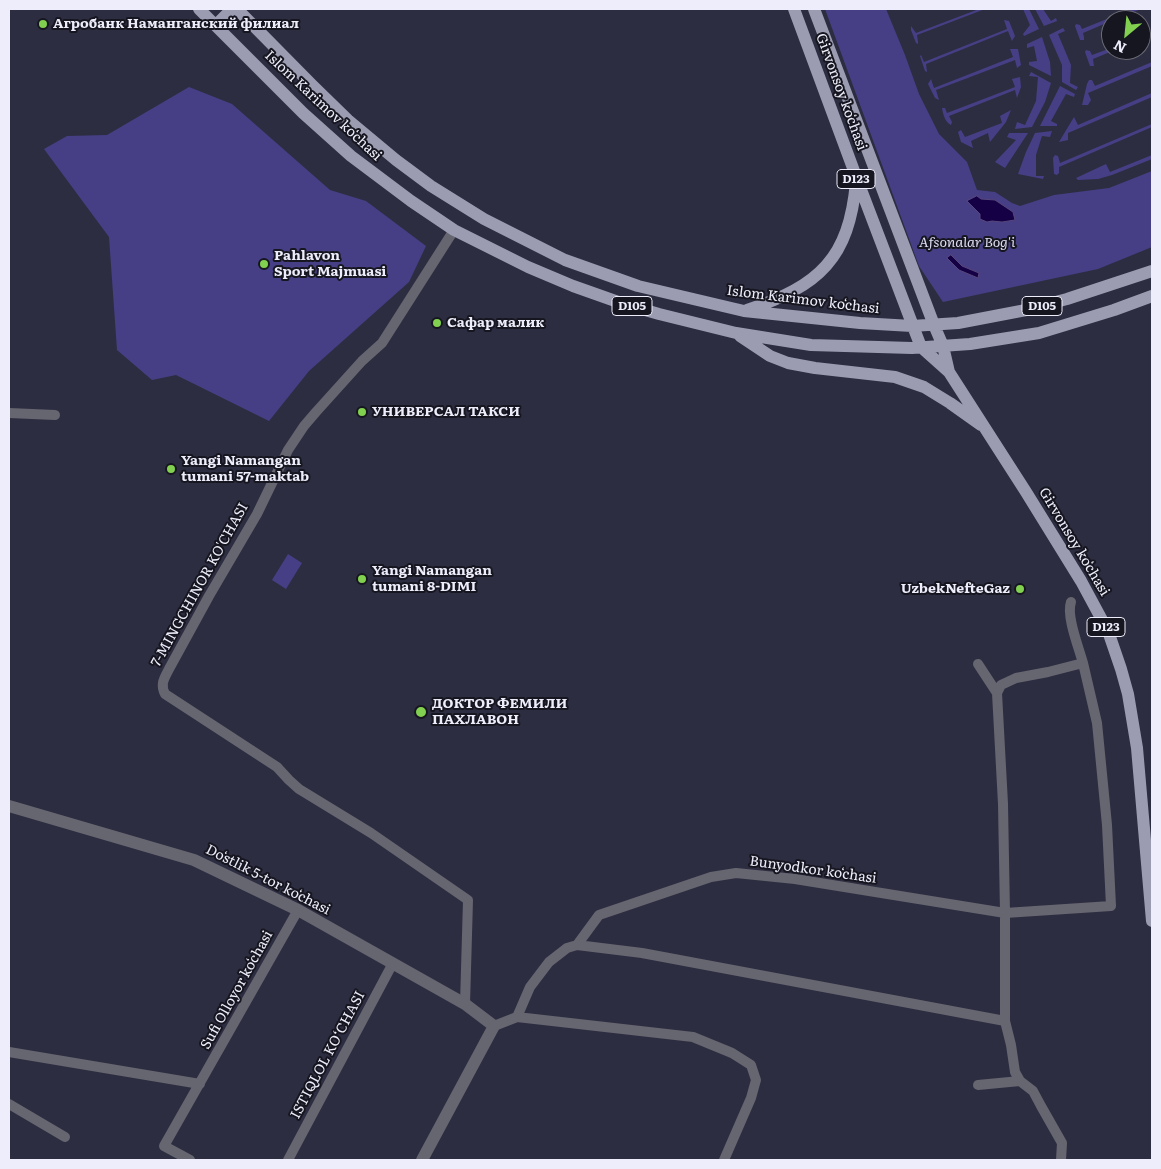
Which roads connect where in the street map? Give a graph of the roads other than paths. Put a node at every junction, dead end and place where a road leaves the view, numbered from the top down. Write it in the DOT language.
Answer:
graph roads {
  1 [pos="199,9"];
  2 [pos="232,9"];
  3 [pos="237,9"];
  4 [pos="794,9"];
  5 [pos="814,9"];
  6 [pos="216,25"];
  7 [pos="857,179"];
  8 [pos="454,230"];
  9 [pos="1152,271"];
  10 [pos="1152,296"];
  11 [pos="744,311"];
  12 [pos="934,325"];
  13 [pos="912,326"];
  14 [pos="736,334"];
  15 [pos="943,346"];
  16 [pos="921,348"];
  17 [pos="949,372"];
  18 [pos="9,413"];
  19 [pos="55,415"];
  20 [pos="986,429"];
  21 [pos="1071,602"];
  22 [pos="1083,663"];
  23 [pos="978,664"];
  24 [pos="997,694"];
  25 [pos="9,806"];
  26 [pos="298,910"];
  27 [pos="1005,913"];
  28 [pos="1152,921"];
  29 [pos="577,945"];
  30 [pos="393,964"];
  31 [pos="465,1004"];
  32 [pos="517,1017"];
  33 [pos="1005,1021"];
  34 [pos="494,1026"];
  35 [pos="9,1052"];
  36 [pos="1020,1082"];
  37 [pos="200,1084"];
  38 [pos="978,1085"];
  39 [pos="9,1104"];
  40 [pos="65,1137"];
  41 [pos="190,1160"];
  42 [pos="288,1160"];
  43 [pos="422,1160"];
  44 [pos="724,1160"];
  45 [pos="1061,1160"];
  1 -- 6 [label="main road, Islom Karimov koʻchasi / D105"];
  2 -- 6 [label="main road"];
  3 -- 11 [label="main road, Islom Karimov koʻchasi / D105"];
  4 -- 7 [label="main road, Girvonsoy koʻchasi / D123"];
  5 -- 12 [label="main road, Girvonsoy koʻchasi / D123"];
  6 -- 8 [label="main road, Islom Karimov koʻchasi / D105"];
  7 -- 11 [label="main road"];
  7 -- 13 [label="main road, Girvonsoy koʻchasi / D123"];
  8 -- 14 [label="main road, Islom Karimov koʻchasi / D105"];
  8 -- 31 [label="street, 7-MINGCHINOR KO'CHASI"];
  9 -- 12 [label="main road, Islom Karimov koʻchasi / D105"];
  10 -- 15 [label="main road, Islom Karimov koʻchasi / D105"];
  11 -- 13 [label="main road, Islom Karimov koʻchasi / D105"];
  12 -- 13 [label="main road, Islom Karimov koʻchasi / D105"];
  12 -- 15 [label="main road, D123"];
  13 -- 16 [label="main road, Girvonsoy koʻchasi / D123"];
  14 -- 16 [label="main road, Islom Karimov koʻchasi / D105"];
  14 -- 20 [label="main road"];
  15 -- 16 [label="main road, Islom Karimov koʻchasi / D105"];
  15 -- 17 [label="main road, Girvonsoy koʻchasi / D123"];
  16 -- 17 [label="main road, Girvonsoy koʻchasi / D123"];
  17 -- 20 [label="main road, Girvonsoy koʻchasi / D123"];
  18 -- 19 [label="street"];
  20 -- 28 [label="main road, Girvonsoy koʻchasi / D123"];
  21 -- 22 [label="street, Bunyodkor koʻchasi"];
  22 -- 24 [label="street"];
  22 -- 27 [label="street, Bunyodkor koʻchasi"];
  23 -- 24 [label="street"];
  24 -- 27 [label="street"];
  25 -- 26 [label="street, Doʻstlik 5-tor koʻchasi"];
  26 -- 30 [label="street, Doʻstlik 5-tor koʻchasi"];
  26 -- 37 [label="street, Sufi Olloyor koʻchasi"];
  27 -- 29 [label="street, Bunyodkor koʻchasi"];
  27 -- 33 [label="street"];
  29 -- 32 [label="street, Bunyodkor koʻchasi"];
  29 -- 33 [label="street"];
  30 -- 31 [label="street, Doʻstlik 5-tor koʻchasi"];
  30 -- 42 [label="street, ISTIQLOL KO‘CHASI"];
  31 -- 34 [label="street, Doʻstlik 5-tor koʻchasi"];
  32 -- 34 [label="street"];
  32 -- 44 [label="street"];
  33 -- 36 [label="street"];
  34 -- 43 [label="street"];
  35 -- 37 [label="street"];
  36 -- 38 [label="street"];
  36 -- 45 [label="street"];
  37 -- 41 [label="street, Sufi Olloyor koʻchasi"];
  39 -- 40 [label="street"];
}
